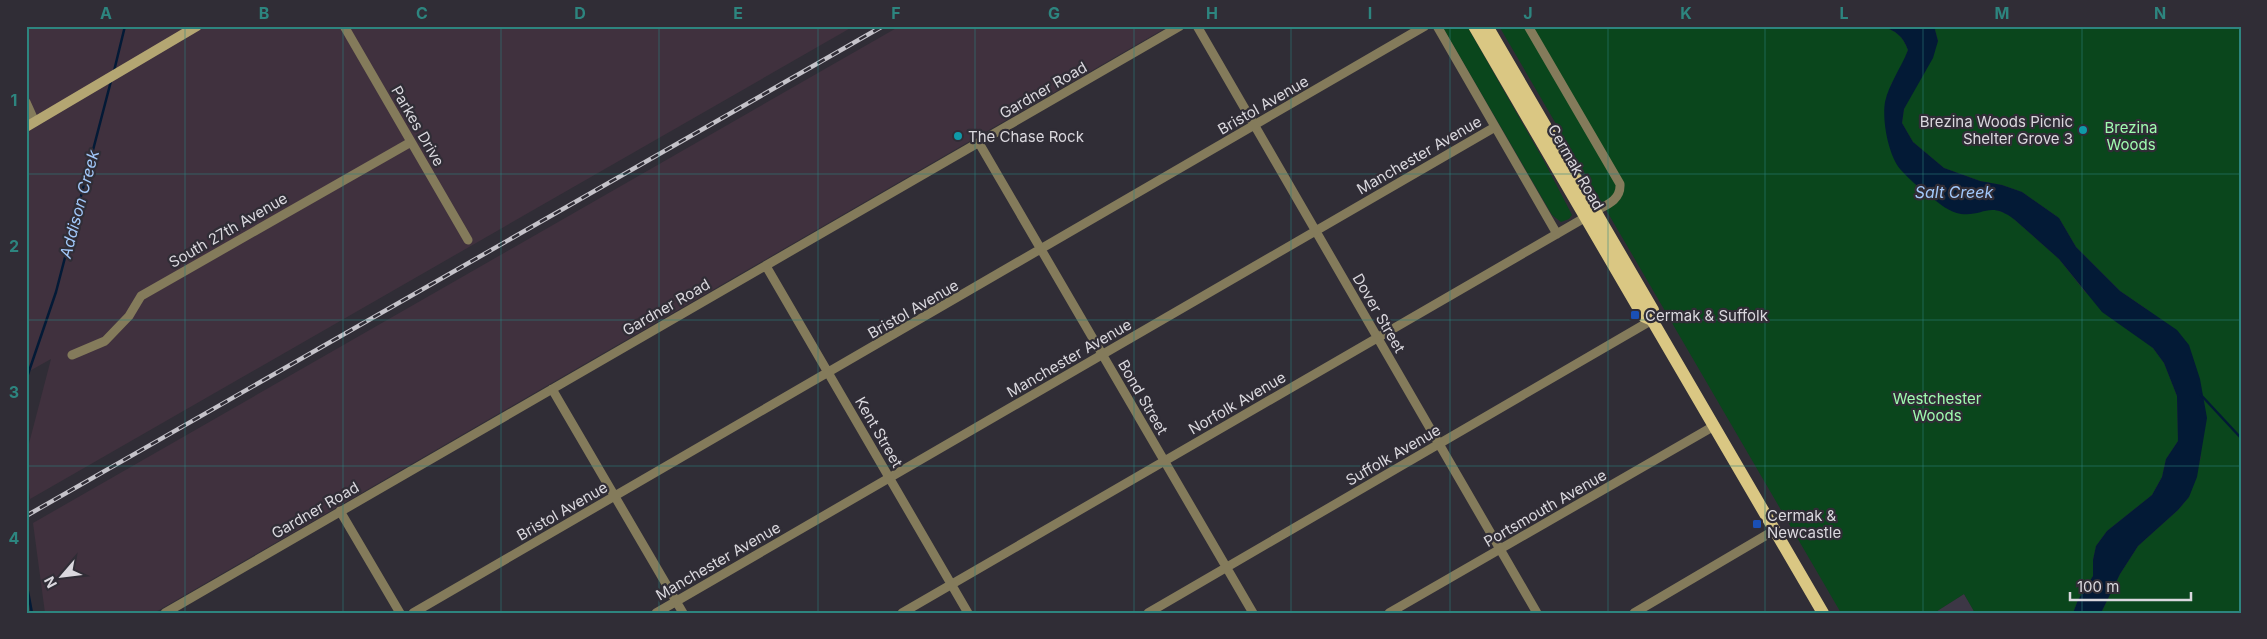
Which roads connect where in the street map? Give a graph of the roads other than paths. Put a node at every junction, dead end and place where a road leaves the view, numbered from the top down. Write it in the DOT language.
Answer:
graph roads {
  1 [pos="197,26"];
  2 [pos="344,26"];
  3 [pos="1180,26"];
  4 [pos="1197,26"];
  5 [pos="1425,26"];
  6 [pos="1437,26"];
  7 [pos="1474,26"];
  8 [pos="1487,26"];
  9 [pos="1528,26"];
  10 [pos="26,102"];
  11 [pos="31,124"];
  12 [pos="1255,125"];
  13 [pos="1495,127"];
  14 [pos="411,142"];
  15 [pos="979,143"];
  16 [pos="1591,214"];
  17 [pos="1316,231"];
  18 [pos="1557,234"];
  19 [pos="468,240"];
  20 [pos="1042,250"];
  21 [pos="766,266"];
  22 [pos="1652,320"];
  23 [pos="1378,337"];
  24 [pos="1103,354"];
  25 [pos="72,355"];
  26 [pos="828,374"];
  27 [pos="552,389"];
  28 [pos="1714,426"];
  29 [pos="1439,444"];
  30 [pos="1164,461"];
  31 [pos="889,478"];
  32 [pos="615,496"];
  33 [pos="340,511"];
  34 [pos="1775,530"];
  35 [pos="1500,549"];
  36 [pos="1226,567"];
  37 [pos="951,584"];
  38 [pos="676,601"];
  39 [pos="165,613"];
  40 [pos="400,613"];
  41 [pos="413,613"];
  42 [pos="656,613"];
  43 [pos="683,613"];
  44 [pos="902,613"];
  45 [pos="968,613"];
  46 [pos="1148,613"];
  47 [pos="1253,613"];
  48 [pos="1389,613"];
  49 [pos="1537,613"];
  50 [pos="1634,613"];
  51 [pos="1823,613"];
  1 -- 11 [label="main road"];
  2 -- 14 [label="street, Parkes Drive"];
  3 -- 15 [label="street, Gardner Road"];
  4 -- 12 [label="street, Dover Street"];
  5 -- 12 [label="street, Bristol Avenue"];
  6 -- 13 [label="street"];
  7 -- 16 [label="main road, Cermak Road"];
  8 -- 16 [label="main road, Cermak Road"];
  9 -- 16 [label="street, Cermak Road"];
  10 -- 11 [label="street"];
  12 -- 17 [label="street, Dover Street"];
  12 -- 20 [label="street, Bristol Avenue"];
  13 -- 17 [label="street, Manchester Avenue"];
  13 -- 18 [label="street"];
  14 -- 19 [label="street, Parkes Drive"];
  14 -- 25 [label="street, South 27th Avenue"];
  15 -- 20 [label="street, Bond Street"];
  15 -- 21 [label="street, Gardner Road"];
  16 -- 18 [label="street, Norfolk Avenue"];
  16 -- 22 [label="main road, Cermak Road"];
  17 -- 23 [label="street, Dover Street"];
  17 -- 24 [label="street, Manchester Avenue"];
  18 -- 23 [label="street, Norfolk Avenue"];
  20 -- 24 [label="street, Bond Street"];
  20 -- 26 [label="street, Bristol Avenue"];
  21 -- 26 [label="street, Kent Street"];
  21 -- 27 [label="street, Gardner Road"];
  22 -- 28 [label="main road, Cermak Road"];
  22 -- 29 [label="street, Suffolk Avenue"];
  23 -- 29 [label="street, Dover Street"];
  23 -- 30 [label="street, Norfolk Avenue"];
  24 -- 30 [label="street, Bond Street"];
  24 -- 31 [label="street, Manchester Avenue"];
  26 -- 31 [label="street, Kent Street"];
  26 -- 32 [label="street, Bristol Avenue"];
  27 -- 32 [label="street"];
  27 -- 33 [label="street, Gardner Road"];
  28 -- 34 [label="main road, Cermak Road"];
  28 -- 35 [label="street, Portsmouth Avenue"];
  29 -- 35 [label="street, Dover Street"];
  29 -- 36 [label="street, Suffolk Avenue"];
  30 -- 36 [label="street, Bond Street"];
  30 -- 37 [label="street, Norfolk Avenue"];
  31 -- 37 [label="street, Kent Street"];
  31 -- 38 [label="street, Manchester Avenue"];
  32 -- 38 [label="street"];
  32 -- 41 [label="street, Bristol Avenue"];
  33 -- 39 [label="street, Gardner Road"];
  33 -- 40 [label="street"];
  34 -- 50 [label="street"];
  34 -- 51 [label="main road, Cermak Road"];
  35 -- 48 [label="street, Portsmouth Avenue"];
  35 -- 49 [label="street, Dover Street"];
  36 -- 46 [label="street, Suffolk Avenue"];
  36 -- 47 [label="street, Bond Street"];
  37 -- 44 [label="street, Norfolk Avenue"];
  37 -- 45 [label="street, Kent Street"];
  38 -- 42 [label="street, Manchester Avenue"];
  38 -- 43 [label="street"];
}
